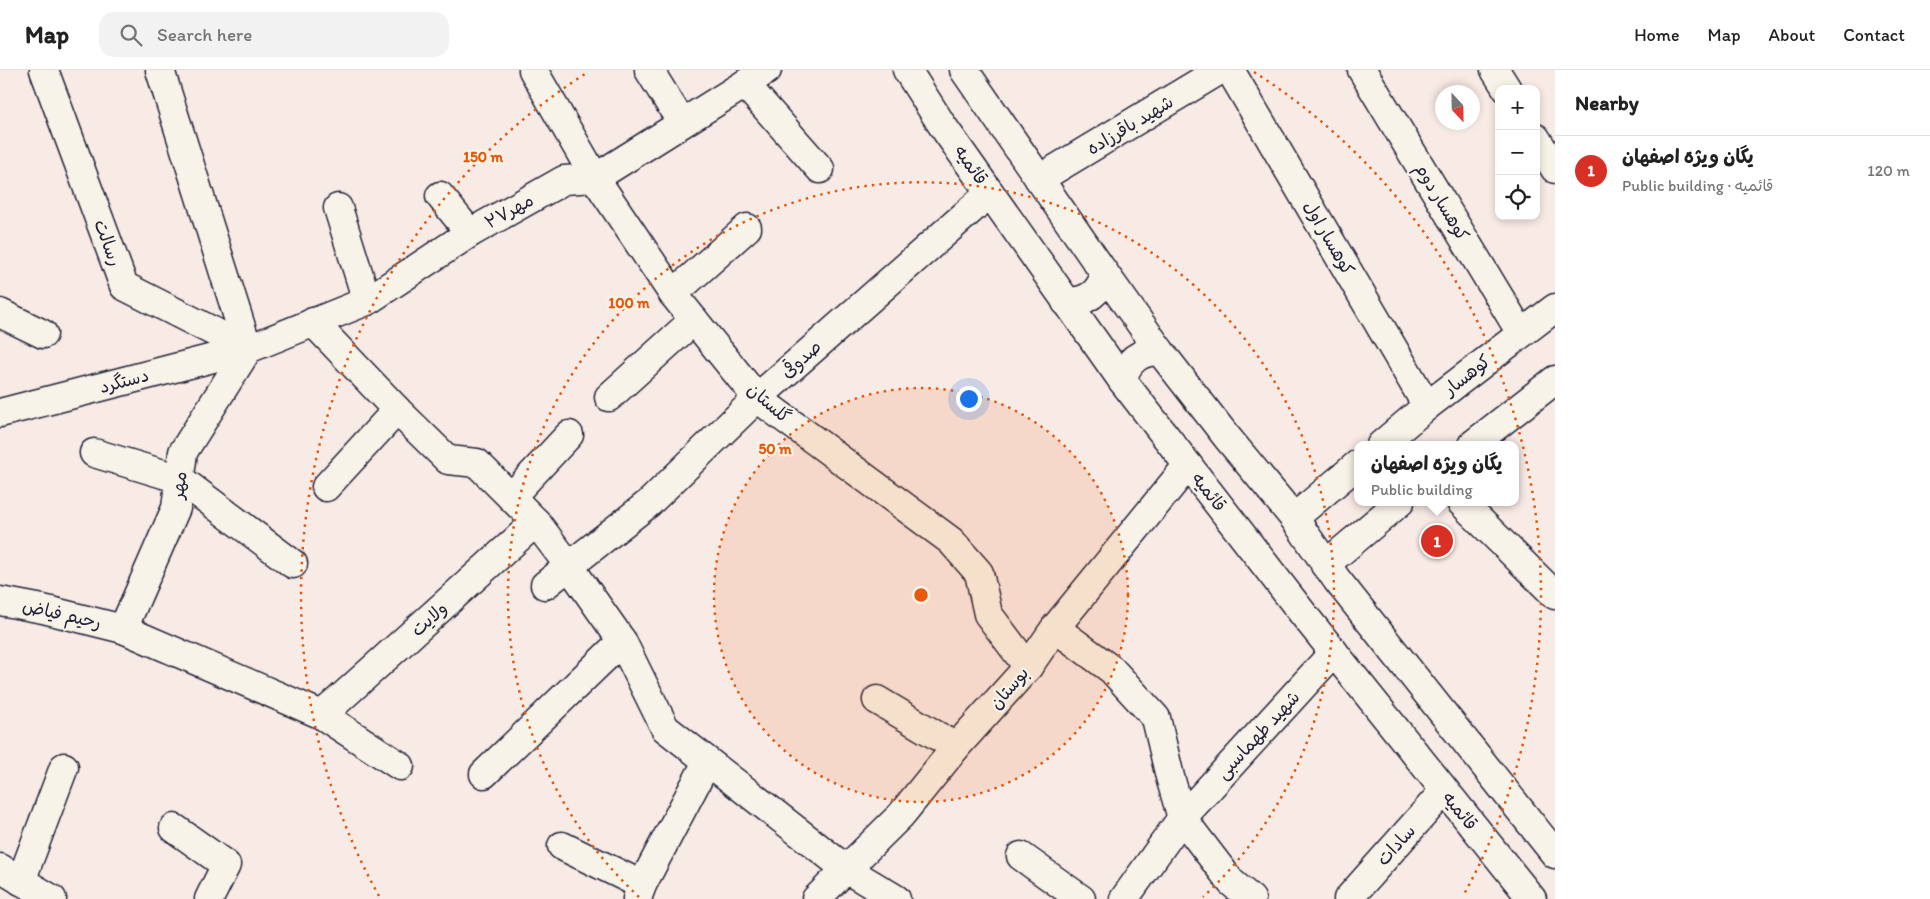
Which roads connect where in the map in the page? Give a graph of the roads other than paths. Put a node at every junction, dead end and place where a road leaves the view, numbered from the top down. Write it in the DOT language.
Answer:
graph roads {
  1 [pos="44,70"];
  2 [pos="160,70"];
  3 [pos="533,70"];
  4 [pos="649,70"];
  5 [pos="907,70"];
  6 [pos="964,70"];
  7 [pos="1220,70"];
  8 [pos="1230,70"];
  9 [pos="1362,70"];
  10 [pos="1496,70"];
  11 [pos="761,74"];
  12 [pos="1505,85"];
  13 [pos="682,123"];
  14 [pos="1540,145"];
  15 [pos="820,169"];
  16 [pos="1555,169"];
  17 [pos="594,178"];
  18 [pos="1039,179"];
  19 [pos="990,193"];
  20 [pos="440,196"];
  21 [pos="338,208"];
  22 [pos="747,228"];
  23 [pos="470,233"];
  24 [pos="1105,274"];
  25 [pos="673,294"];
  26 [pos="367,301"];
  27 [pos="1066,302"];
  28 [pos="1555,308"];
  29 [pos="0,313"];
  30 [pos="694,320"];
  31 [pos="312,322"];
  32 [pos="1521,333"];
  33 [pos="43,334"];
  34 [pos="248,349"];
  35 [pos="1160,351"];
  36 [pos="1122,380"];
  37 [pos="1555,380"];
  38 [pos="609,397"];
  39 [pos="757,398"];
  40 [pos="1427,406"];
  41 [pos="397,410"];
  42 [pos="0,413"];
  43 [pos="569,435"];
  44 [pos="1386,441"];
  45 [pos="1477,441"];
  46 [pos="94,452"];
  47 [pos="1188,465"];
  48 [pos="1354,467"];
  49 [pos="180,479"];
  50 [pos="326,487"];
  51 [pos="511,497"];
  52 [pos="1395,506"];
  53 [pos="1465,506"];
  54 [pos="1294,518"];
  55 [pos="536,522"];
  56 [pos="293,564"];
  57 [pos="1325,565"];
  58 [pos="570,567"];
  59 [pos="545,585"];
  60 [pos="1555,595"];
  61 [pos="0,601"];
  62 [pos="1055,628"];
  63 [pos="123,629"];
  64 [pos="622,642"];
  65 [pos="1334,652"];
  66 [pos="1028,667"];
  67 [pos="876,700"];
  68 [pos="322,715"];
  69 [pos="956,747"];
  70 [pos="708,762"];
  71 [pos="400,766"];
  72 [pos="64,767"];
  73 [pos="484,774"];
  74 [pos="1444,791"];
  75 [pos="1182,818"];
  76 [pos="174,828"];
  77 [pos="562,846"];
  78 [pos="1555,854"];
  79 [pos="1021,856"];
  80 [pos="846,869"];
  81 [pos="11,874"];
  82 [pos="640,892"];
  83 [pos="52,899"];
  84 [pos="208,899"];
  85 [pos="816,899"];
  86 [pos="896,899"];
  87 [pos="1081,899"];
  88 [pos="1124,899"];
  89 [pos="1251,899"];
  90 [pos="1348,899"];
  91 [pos="1532,899"];
  1 -- 34 [label="street, رسالت"];
  2 -- 34 [label="street"];
  3 -- 17 [label="street, گلستان"];
  4 -- 13 [label="street"];
  5 -- 19 [label="street, قائمیه"];
  6 -- 18 [label="street"];
  7 -- 18 [label="street, شهید باقرزاده"];
  8 -- 40 [label="street, کوهسار اول"];
  9 -- 32 [label="street, کوهسار دوم"];
  10 -- 12 [label="street"];
  11 -- 13 [label="street, مهر۲۷"];
  11 -- 15 [label="street"];
  13 -- 17 [label="street, مهر۲۷"];
  14 -- 16 [label="street"];
  17 -- 23 [label="street, مهر۲۷"];
  17 -- 25 [label="street, گلستان"];
  18 -- 24 [label="street"];
  19 -- 27 [label="street, قائمیه"];
  19 -- 39 [label="street, صدوقی"];
  20 -- 23 [label="street"];
  21 -- 26 [label="street"];
  22 -- 25 [label="street"];
  23 -- 26 [label="street, مهر۲۷"];
  24 -- 27 [label="street"];
  24 -- 35 [label="street"];
  25 -- 30 [label="street, گلستان"];
  26 -- 31 [label="street, مهر۲۷"];
  27 -- 36 [label="street, قائمیه"];
  28 -- 32 [label="street, کوهسار"];
  29 -- 33 [label="street"];
  30 -- 38 [label="street"];
  30 -- 39 [label="street, گلستان"];
  31 -- 34 [label="street, مهر۲۷"];
  31 -- 41 [label="street"];
  32 -- 40 [label="street, کوهسار"];
  34 -- 42 [label="street, دستگرد"];
  34 -- 49 [label="street, مهر"];
  35 -- 36 [label="street"];
  35 -- 54 [label="street"];
  36 -- 47 [label="street, قائمیه"];
  37 -- 45 [label="street"];
  39 -- 58 [label="street, صدوقی"];
  39 -- 66 [label="street, گلستان"];
  40 -- 44 [label="street, کوهسار"];
  41 -- 50 [label="street"];
  41 -- 51 [label="street"];
  43 -- 51 [label="street"];
  46 -- 49 [label="street"];
  47 -- 62 [label="street, بوستان"];
  47 -- 65 [label="street, قائمیه"];
  48 -- 54 [label="street"];
  49 -- 56 [label="street"];
  49 -- 63 [label="street, مهر"];
  51 -- 55 [label="street"];
  52 -- 57 [label="street"];
  53 -- 60 [label="street"];
  54 -- 57 [label="street"];
  55 -- 58 [label="street"];
  55 -- 68 [label="street, ولایت"];
  57 -- 78 [label="street"];
  58 -- 59 [label="street, صدوقی"];
  58 -- 64 [label="street"];
  61 -- 63 [label="street, رحیم فیاض"];
  62 -- 66 [label="street, بوستان"];
  62 -- 75 [label="street"];
  63 -- 68 [label="street"];
  64 -- 70 [label="street"];
  64 -- 73 [label="street"];
  65 -- 74 [label="street, قائمیه"];
  65 -- 75 [label="street, شهید طهماسبی"];
  66 -- 69 [label="street, بوستان"];
  67 -- 69 [label="street"];
  68 -- 71 [label="street"];
  69 -- 80 [label="street, بوستان"];
  70 -- 80 [label="street"];
  70 -- 82 [label="street"];
  72 -- 81 [label="street"];
  74 -- 90 [label="street, سادات"];
  74 -- 91 [label="street, قائمیه"];
  75 -- 88 [label="street, شهید طهماسبی"];
  75 -- 89 [label="street"];
  76 -- 84 [label="street"];
  77 -- 82 [label="street"];
  79 -- 87 [label="street"];
  80 -- 85 [label="street, بوستان"];
  80 -- 86 [label="street"];
  81 -- 83 [label="street"];
}
